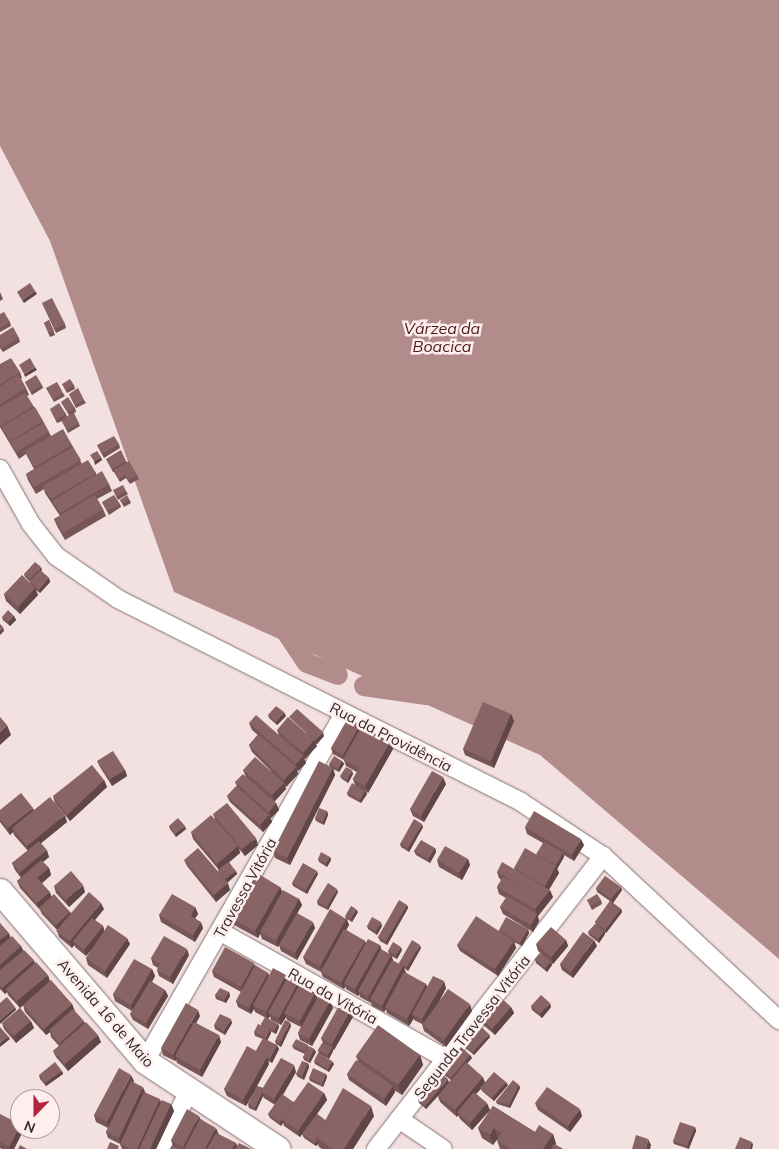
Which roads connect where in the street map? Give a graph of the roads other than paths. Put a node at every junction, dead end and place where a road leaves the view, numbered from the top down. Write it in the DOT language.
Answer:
graph roads {
  1 [pos="0,469"];
  2 [pos="344,714"];
  3 [pos="603,856"];
  4 [pos="0,891"];
  5 [pos="221,932"];
  6 [pos="779,1020"];
  7 [pos="446,1059"];
  8 [pos="145,1061"];
  9 [pos="188,1093"];
  10 [pos="399,1119"];
  11 [pos="160,1149"];
  12 [pos="278,1149"];
  13 [pos="376,1149"];
  14 [pos="443,1149"];
  1 -- 2 [label="street, Rua da Providência"];
  2 -- 3 [label="street, Rua da Providência"];
  2 -- 5 [label="street, Travessa Vitória"];
  3 -- 6 [label="street, Rua da Providência"];
  3 -- 7 [label="street, Segunda Travessa Vitória"];
  4 -- 8 [label="street, Avenida 16 de Maio"];
  5 -- 7 [label="street, Rua da Vitória"];
  5 -- 8 [label="street, Travessa Vitória"];
  7 -- 10 [label="street, Segunda Travessa Vitória"];
  8 -- 9 [label="street, Avenida 16 de Maio"];
  9 -- 11 [label="street"];
  9 -- 12 [label="street, Avenida 16 de Maio"];
  10 -- 13 [label="street, Segunda Travessa Vitória"];
  10 -- 14 [label="street"];
}
